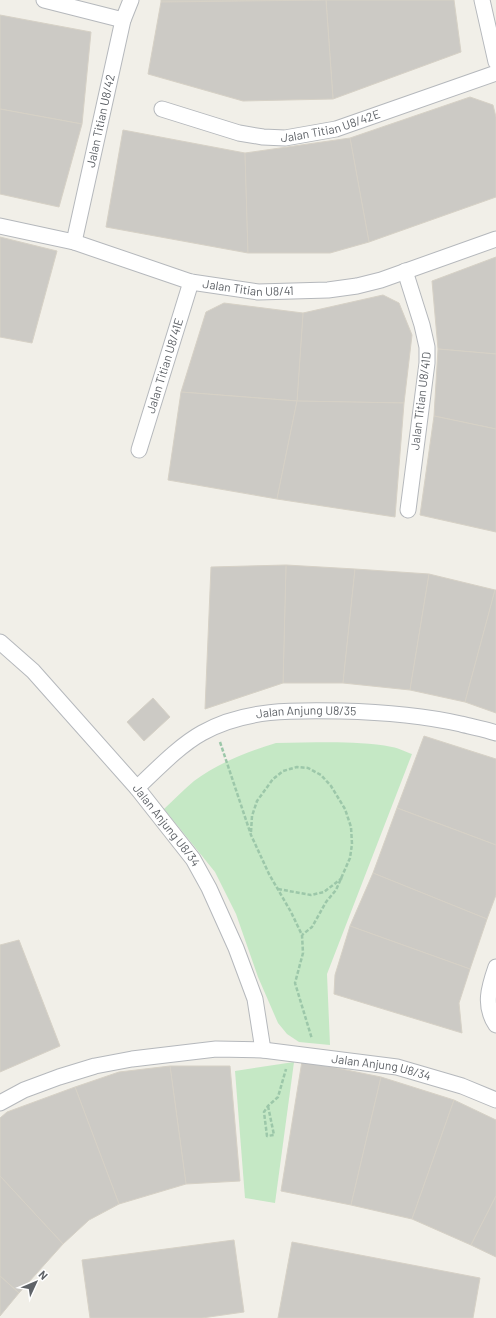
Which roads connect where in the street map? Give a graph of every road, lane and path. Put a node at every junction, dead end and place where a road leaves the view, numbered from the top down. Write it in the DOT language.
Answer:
graph roads {
  1 [pos="44,0"];
  2 [pos="130,0"];
  3 [pos="482,0"];
  4 [pos="123,20"];
  5 [pos="496,62"];
  6 [pos="496,73"];
  7 [pos="162,109"];
  8 [pos="0,226"];
  9 [pos="496,239"];
  10 [pos="74,242"];
  11 [pos="405,271"];
  12 [pos="190,282"];
  13 [pos="139,450"];
  14 [pos="408,510"];
  15 [pos="0,642"];
  16 [pos="215,727"];
  17 [pos="496,733"];
  18 [pos="137,788"];
  19 [pos="251,835"];
  20 [pos="342,877"];
  21 [pos="278,889"];
  22 [pos="302,935"];
  23 [pos="496,967"];
  24 [pos="496,1025"];
  25 [pos="263,1050"];
  26 [pos="290,1053"];
  27 [pos="314,1057"];
  28 [pos="496,1100"];
  29 [pos="0,1103"];
  30 [pos="268,1106"];
  1 -- 4 [label="street"];
  2 -- 4 [label="street, Jalan Titian U8/42"];
  3 -- 5 [label="street"];
  4 -- 10 [label="street, Jalan Titian U8/42"];
  6 -- 7 [label="street, Jalan Titian U8/42E"];
  8 -- 10 [label="street, Jalan Titian U8/41"];
  9 -- 11 [label="street, Jalan Titian U8/41"];
  10 -- 12 [label="street, Jalan Titian U8/41"];
  11 -- 12 [label="street, Jalan Titian U8/41"];
  11 -- 14 [label="street, Jalan Titian U8/41D"];
  12 -- 13 [label="street, Jalan Titian U8/41E"];
  15 -- 18 [label="street, Jalan Anjung U8/34"];
  16 -- 17 [label="street, Jalan Anjung U8/35"];
  16 -- 18 [label="street, Jalan Anjung U8/35"];
  16 -- 19 [label="path"];
  18 -- 25 [label="street, Jalan Anjung U8/34"];
  19 -- 20 [label="path"];
  19 -- 21 [label="path"];
  20 -- 21 [label="path"];
  20 -- 22 [label="path"];
  21 -- 22 [label="path"];
  22 -- 27 [label="path"];
  23 -- 24 [label="street"];
  25 -- 26 [label="street, Jalan Anjung U8/34"];
  25 -- 29 [label="street, Jalan Anjung U8/34"];
  26 -- 27 [label="street, Jalan Anjung U8/34"];
  26 -- 30 [label="path"];
  27 -- 28 [label="street, Jalan Anjung U8/34"];
  30 -- 30 [label="path"];
}
